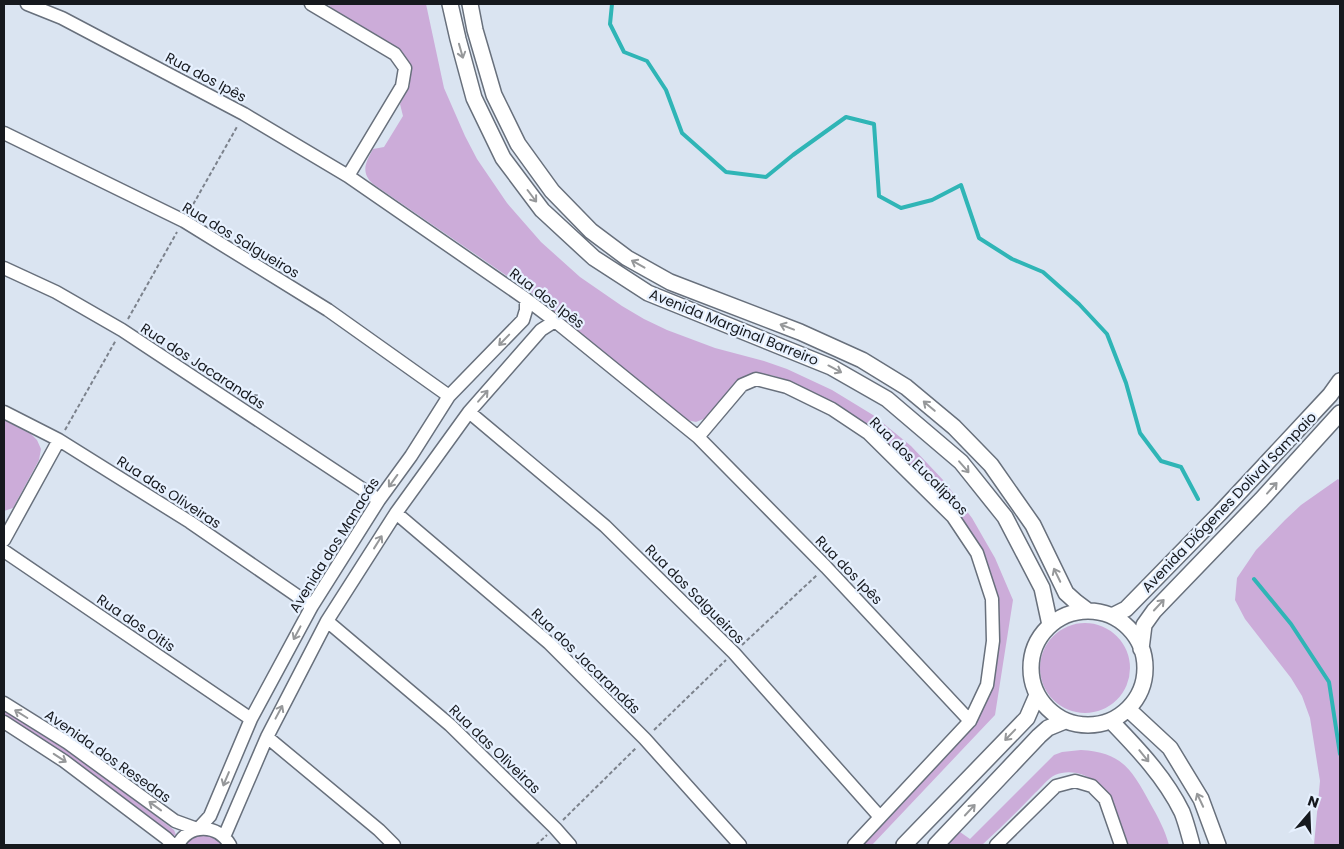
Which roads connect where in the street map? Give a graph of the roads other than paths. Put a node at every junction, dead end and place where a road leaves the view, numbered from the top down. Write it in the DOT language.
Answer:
graph roads {
  1 [pos="27,4"];
  2 [pos="311,4"];
  3 [pos="450,4"];
  4 [pos="470,4"];
  5 [pos="4,133"];
  6 [pos="348,176"];
  7 [pos="4,268"];
  8 [pos="526,299"];
  9 [pos="555,321"];
  10 [pos="1340,380"];
  11 [pos="449,396"];
  12 [pos="4,412"];
  13 [pos="469,412"];
  14 [pos="1340,413"];
  15 [pos="698,437"];
  16 [pos="59,440"];
  17 [pos="411,456"];
  18 [pos="429,467"];
  19 [pos="379,500"];
  20 [pos="396,513"];
  21 [pos="4,540"];
  22 [pos="4,551"];
  23 [pos="345,555"];
  24 [pos="362,568"];
  25 [pos="312,606"];
  26 [pos="1088,611"];
  27 [pos="1112,616"];
  28 [pos="327,621"];
  29 [pos="1050,625"];
  30 [pos="1142,649"];
  31 [pos="278,670"];
  32 [pos="296,681"];
  33 [pos="1037,695"];
  34 [pos="4,703"];
  35 [pos="1128,709"];
  36 [pos="251,719"];
  37 [pos="970,721"];
  38 [pos="1065,721"];
  39 [pos="1111,721"];
  40 [pos="4,722"];
  41 [pos="267,737"];
  42 [pos="880,817"];
  43 [pos="197,829"];
  44 [pos="227,841"];
  45 [pos="173,845"];
  46 [pos="178,845"];
  47 [pos="394,845"];
  48 [pos="570,845"];
  49 [pos="740,845"];
  50 [pos="854,845"];
  51 [pos="904,845"];
  52 [pos="936,845"];
  53 [pos="996,845"];
  54 [pos="1122,845"];
  55 [pos="1192,845"];
  56 [pos="1218,845"];
  1 -- 6 [label="street, Rua dos Ipês"];
  2 -- 6 [label="street"];
  3 -- 29 [label="street, Avenida Marginal Barreiro, one-way"];
  26 -- 4 [label="street, Avenida Marginal Barreiro, one-way"];
  5 -- 11 [label="street, Rua dos Salgueiros"];
  6 -- 8 [label="street, Rua dos Ipês"];
  7 -- 19 [label="street, Rua dos Jacarandás"];
  8 -- 9 [label="street, Rua dos Ipês"];
  8 -- 11 [label="street, Avenida dos Manacás, one-way"];
  13 -- 9 [label="street, one-way"];
  9 -- 15 [label="street, Rua dos Ipês"];
  10 -- 27 [label="street, Avenida Diógenes Dolival Sampaio"];
  11 -- 17 [label="street, Avenida dos Manacás"];
  12 -- 16 [label="street, Rua das Oliveiras"];
  13 -- 18 [label="street"];
  13 -- 42 [label="street, Rua dos Salgueiros"];
  30 -- 14 [label="street, Avenida Diógenes Dolival Sampaio, one-way"];
  15 -- 37 [label="street, Rua dos Ipês"];
  15 -- 37 [label="street, Rua dos Eucalíptos"];
  16 -- 21 [label="street"];
  16 -- 25 [label="street, Rua das Oliveiras"];
  17 -- 18 [label="street"];
  17 -- 19 [label="street, Avenida dos Manacás, one-way"];
  18 -- 20 [label="street"];
  19 -- 23 [label="street, Avenida dos Manacás"];
  24 -- 20 [label="street, one-way"];
  20 -- 49 [label="street, Rua dos Jacarandás"];
  22 -- 36 [label="street, Rua dos Oitis"];
  23 -- 24 [label="street"];
  23 -- 25 [label="street, Avenida dos Manacás"];
  24 -- 28 [label="street"];
  25 -- 31 [label="street, Avenida dos Manacás, one-way"];
  26 -- 27 [label="street"];
  26 -- 29 [label="street"];
  27 -- 30 [label="street"];
  28 -- 32 [label="street"];
  28 -- 48 [label="street, Rua das Oliveiras"];
  29 -- 33 [label="street"];
  30 -- 35 [label="street"];
  31 -- 32 [label="street"];
  31 -- 36 [label="street, Avenida dos Manacás"];
  41 -- 32 [label="street, one-way"];
  33 -- 38 [label="street"];
  33 -- 51 [label="street, one-way"];
  43 -- 34 [label="street, Avenida dos Resedas, one-way"];
  35 -- 39 [label="street"];
  56 -- 35 [label="street, one-way"];
  36 -- 43 [label="street, Avenida dos Manacás, one-way"];
  37 -- 42 [label="street, Rua dos Eucalíptos"];
  38 -- 39 [label="street"];
  52 -- 38 [label="street, one-way"];
  39 -- 55 [label="street, one-way"];
  40 -- 45 [label="street, one-way"];
  41 -- 44 [label="street"];
  41 -- 47 [label="street"];
  42 -- 50 [label="street, Rua dos Eucalíptos"];
  43 -- 44 [label="street, Avenida dos Resedas"];
  43 -- 46 [label="street, Avenida dos Manacás"];
  53 -- 54 [label="street"];
}
